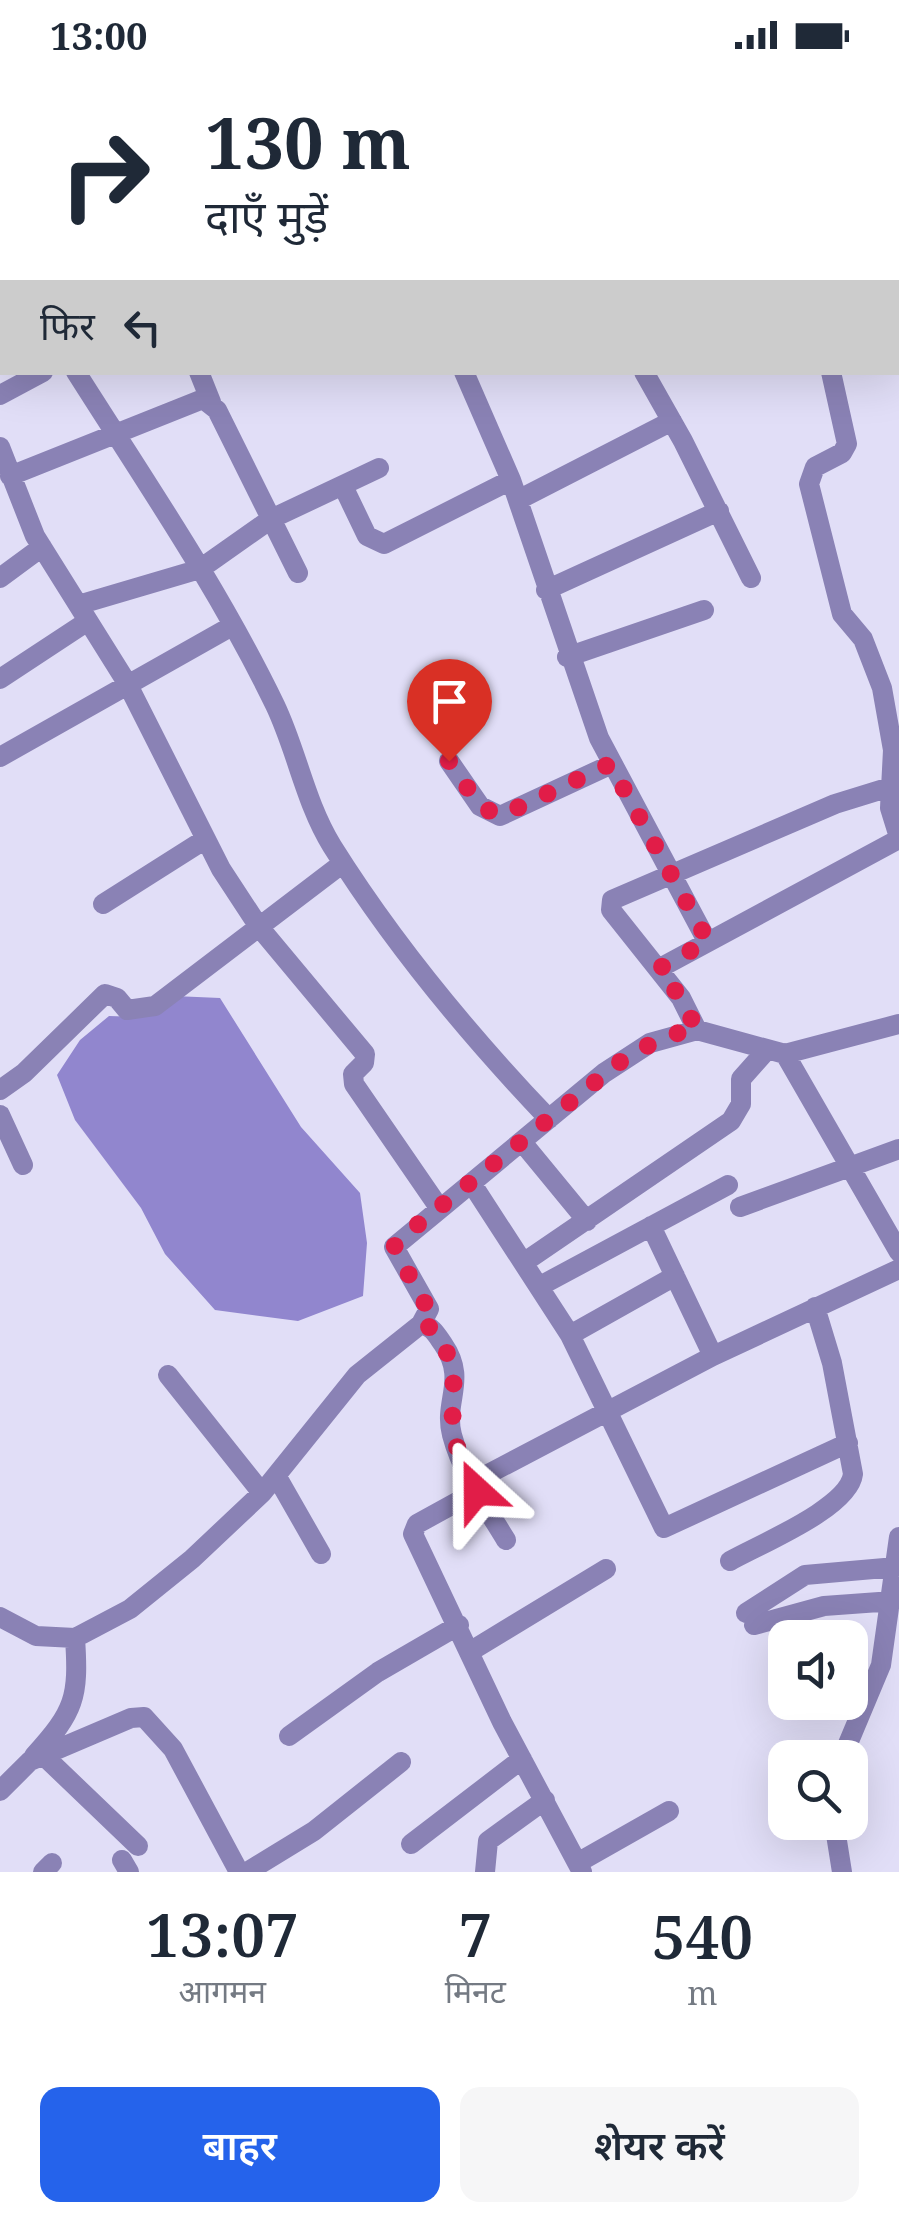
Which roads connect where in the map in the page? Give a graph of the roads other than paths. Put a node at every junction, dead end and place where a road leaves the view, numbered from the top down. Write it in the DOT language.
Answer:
graph roads {
  1 [pos="34,375"];
  2 [pos="78,375"];
  3 [pos="200,375"];
  4 [pos="465,375"];
  5 [pos="646,375"];
  6 [pos="831,375"];
  7 [pos="10,384"];
  8 [pos="211,402"];
  9 [pos="672,421"];
  10 [pos="114,433"];
  11 [pos="0,447"];
  12 [pos="379,468"];
  13 [pos="10,476"];
  14 [pos="511,480"];
  15 [pos="342,486"];
  16 [pos="518,500"];
  17 [pos="719,511"];
  18 [pos="271,519"];
  19 [pos="42,546"];
  20 [pos="200,568"];
  21 [pos="298,573"];
  22 [pos="0,578"];
  23 [pos="751,578"];
  24 [pos="546,590"];
  25 [pos="704,610"];
  26 [pos="83,613"];
  27 [pos="232,626"];
  28 [pos="568,657"];
  29 [pos="0,679"];
  30 [pos="127,683"];
  31 [pos="0,758"];
  32 [pos="449,761"];
  33 [pos="610,764"];
  34 [pos="890,787"];
  35 [pos="899,838"];
  36 [pos="204,840"];
  37 [pos="343,863"];
  38 [pos="671,873"];
  39 [pos="104,904"];
  40 [pos="260,926"];
  41 [pos="708,941"];
  42 [pos="658,969"];
  43 [pos="899,1024"];
  44 [pos="697,1030"];
  45 [pos="775,1053"];
  46 [pos="0,1090"];
  47 [pos="0,1115"];
  48 [pos="548,1119"];
  49 [pos="522,1142"];
  50 [pos="899,1149"];
  51 [pos="849,1164"];
  52 [pos="22,1165"];
  53 [pos="472,1184"];
  54 [pos="728,1185"];
  55 [pos="740,1207"];
  56 [pos="440,1209"];
  57 [pos="587,1221"];
  58 [pos="651,1226"];
  59 [pos="899,1252"];
  60 [pos="526,1260"];
  61 [pos="899,1269"];
  62 [pos="675,1276"];
  63 [pos="540,1286"];
  64 [pos="815,1307"];
  65 [pos="421,1324"];
  66 [pos="570,1335"];
  67 [pos="713,1356"];
  68 [pos="168,1374"];
  69 [pos="611,1412"];
  70 [pos="848,1443"];
  71 [pos="277,1477"];
  72 [pos="474,1487"];
  73 [pos="262,1494"];
  74 [pos="899,1537"];
  75 [pos="506,1540"];
  76 [pos="321,1554"];
  77 [pos="730,1561"];
  78 [pos="896,1567"];
  79 [pos="606,1569"];
  80 [pos="893,1601"];
  81 [pos="0,1617"];
  82 [pos="460,1625"];
  83 [pos="75,1638"];
  84 [pos="471,1651"];
  85 [pos="290,1736"];
  86 [pos="850,1740"];
  87 [pos="36,1758"];
  88 [pos="522,1759"];
  89 [pos="402,1762"];
  90 [pos="0,1791"];
  91 [pos="546,1800"];
  92 [pos="670,1811"];
  93 [pos="837,1840"];
  94 [pos="411,1844"];
  95 [pos="130,1860"];
  96 [pos="580,1867"];
  97 [pos="237,1870"];
  98 [pos="485,1872"];
  99 [pos="842,1872"];
  1 -- 7 [label="street"];
  2 -- 10 [label="street"];
  3 -- 8 [label="street"];
  4 -- 14 [label="street"];
  5 -- 9 [label="street"];
  6 -- 34 [label="street"];
  8 -- 10 [label="street"];
  8 -- 18 [label="street"];
  9 -- 16 [label="street"];
  9 -- 17 [label="street"];
  10 -- 13 [label="street"];
  10 -- 20 [label="street"];
  11 -- 13 [label="street"];
  12 -- 15 [label="street"];
  13 -- 19 [label="street"];
  14 -- 15 [label="street"];
  14 -- 16 [label="street"];
  15 -- 18 [label="street"];
  16 -- 24 [label="street"];
  17 -- 23 [label="street"];
  17 -- 24 [label="street"];
  18 -- 20 [label="street"];
  18 -- 21 [label="street"];
  19 -- 22 [label="street"];
  19 -- 26 [label="street"];
  20 -- 26 [label="street"];
  20 -- 27 [label="street"];
  24 -- 28 [label="street"];
  25 -- 28 [label="street"];
  26 -- 29 [label="street"];
  26 -- 30 [label="street"];
  27 -- 30 [label="street"];
  27 -- 37 [label="street"];
  28 -- 33 [label="street"];
  30 -- 31 [label="street"];
  30 -- 36 [label="street"];
  32 -- 33 [label="street"];
  33 -- 38 [label="street"];
  34 -- 35 [label="street"];
  34 -- 38 [label="street"];
  35 -- 41 [label="street"];
  36 -- 39 [label="street"];
  36 -- 40 [label="street"];
  37 -- 40 [label="street"];
  37 -- 48 [label="street"];
  38 -- 41 [label="street"];
  38 -- 42 [label="street"];
  40 -- 46 [label="street"];
  40 -- 56 [label="street"];
  41 -- 42 [label="street"];
  42 -- 44 [label="street"];
  43 -- 45 [label="street"];
  44 -- 45 [label="street"];
  44 -- 48 [label="street"];
  45 -- 51 [label="street"];
  45 -- 57 [label="street"];
  47 -- 52 [label="street"];
  48 -- 49 [label="street"];
  49 -- 53 [label="street"];
  49 -- 57 [label="street"];
  50 -- 51 [label="street"];
  51 -- 55 [label="street"];
  51 -- 59 [label="street"];
  53 -- 56 [label="street"];
  53 -- 60 [label="street"];
  54 -- 58 [label="street"];
  56 -- 65 [label="street"];
  57 -- 60 [label="street"];
  58 -- 62 [label="street"];
  58 -- 63 [label="street"];
  60 -- 63 [label="street"];
  61 -- 64 [label="street"];
  62 -- 66 [label="street"];
  62 -- 67 [label="street"];
  63 -- 66 [label="street"];
  64 -- 67 [label="street"];
  64 -- 70 [label="street"];
  65 -- 71 [label="street"];
  65 -- 72 [label="street"];
  66 -- 69 [label="street"];
  67 -- 69 [label="street"];
  68 -- 73 [label="street"];
  69 -- 70 [label="street"];
  69 -- 72 [label="street"];
  70 -- 77 [label="street"];
  71 -- 73 [label="street"];
  71 -- 76 [label="street"];
  72 -- 75 [label="street"];
  72 -- 82 [label="street"];
  73 -- 83 [label="street"];
  74 -- 78 [label="street"];
  78 -- 80 [label="street"];
  78 -- 80 [label="street"];
  79 -- 84 [label="street"];
  80 -- 86 [label="street"];
  81 -- 83 [label="street"];
  82 -- 84 [label="street"];
  82 -- 85 [label="street"];
  83 -- 87 [label="street"];
  84 -- 88 [label="street"];
  87 -- 90 [label="street"];
  87 -- 95 [label="street"];
  87 -- 97 [label="street"];
  88 -- 91 [label="street"];
  88 -- 94 [label="street"];
  89 -- 97 [label="street"];
  91 -- 96 [label="street"];
  91 -- 98 [label="street"];
  92 -- 96 [label="street"];
  93 -- 99 [label="street"];
}
